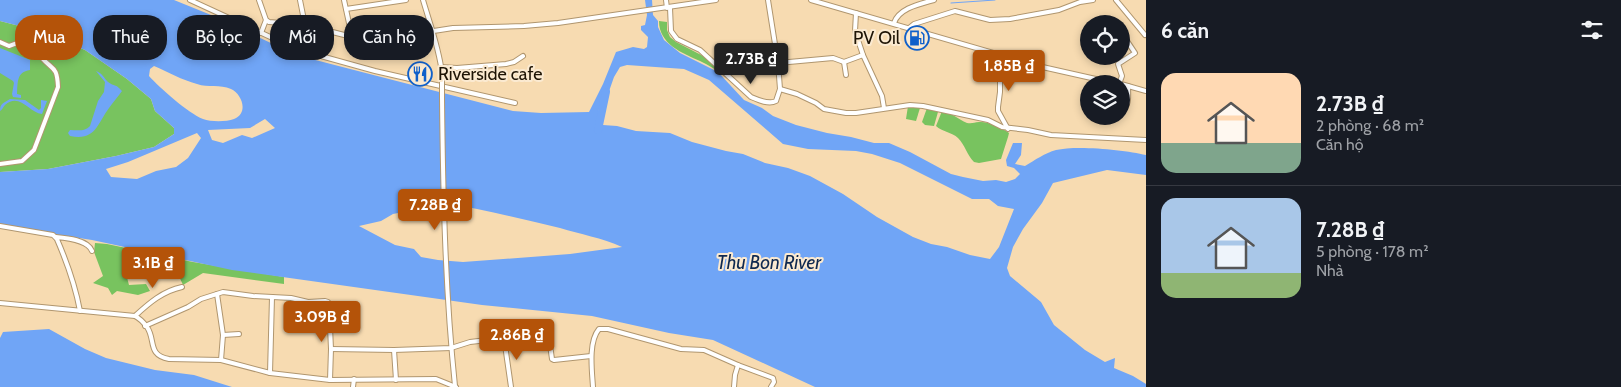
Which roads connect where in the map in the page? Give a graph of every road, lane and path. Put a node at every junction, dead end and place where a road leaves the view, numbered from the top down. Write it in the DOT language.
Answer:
graph roads {
  1 [pos="190,0"];
  2 [pos="259,0"];
  3 [pos="300,0"];
  4 [pos="344,0"];
  5 [pos="406,0"];
  6 [pos="423,0"];
  7 [pos="666,0"];
  8 [pos="716,0"];
  9 [pos="768,0"];
  10 [pos="811,0"];
  11 [pos="934,0"];
  12 [pos="1092,0"];
  13 [pos="1116,0"];
  14 [pos="668,8"];
  15 [pos="346,9"];
  16 [pos="856,13"];
  17 [pos="304,15"];
  18 [pos="347,15"];
  19 [pos="427,15"];
  20 [pos="266,20"];
  21 [pos="270,22"];
  22 [pos="894,24"];
  23 [pos="909,28"];
  24 [pos="434,31"];
  25 [pos="261,33"];
  26 [pos="1145,35"];
  27 [pos="434,36"];
  28 [pos="0,42"];
  29 [pos="1130,46"];
  30 [pos="863,55"];
  31 [pos="523,56"];
  32 [pos="1130,56"];
  33 [pos="1007,57"];
  34 [pos="844,62"];
  35 [pos="778,63"];
  36 [pos="441,67"];
  37 [pos="846,75"];
  38 [pos="1080,76"];
  39 [pos="1130,87"];
  40 [pos="780,89"];
  41 [pos="1146,91"];
  42 [pos="515,103"];
  43 [pos="884,108"];
  44 [pos="1008,129"];
  45 [pos="1146,140"];
  46 [pos="0,164"];
  47 [pos="0,226"];
  48 [pos="56,238"];
  49 [pos="92,251"];
  50 [pos="182,288"];
  51 [pos="218,294"];
  52 [pos="272,297"];
  53 [pos="0,304"];
  54 [pos="80,311"];
  55 [pos="135,316"];
  56 [pos="145,326"];
  57 [pos="238,334"];
  58 [pos="223,335"];
  59 [pos="504,338"];
  60 [pos="451,348"];
  61 [pos="331,349"];
  62 [pos="394,350"];
  63 [pos="591,356"];
  64 [pos="221,360"];
  65 [pos="738,365"];
  66 [pos="270,373"];
  67 [pos="330,380"];
  68 [pos="354,380"];
  69 [pos="396,380"];
  70 [pos="353,387"];
  71 [pos="456,387"];
  72 [pos="511,387"];
  73 [pos="593,387"];
  74 [pos="734,387"];
  75 [pos="771,387"];
  1 -- 25 [label="street"];
  2 -- 20 [label="street"];
  3 -- 17 [label="street"];
  4 -- 15 [label="street"];
  5 -- 15 [label="street"];
  6 -- 19 [label="street"];
  7 -- 14 [label="street"];
  8 -- 14 [label="street"];
  9 -- 35 [label="street"];
  10 -- 16 [label="street"];
  11 -- 22 [label="street"];
  12 -- 23 [label="street"];
  13 -- 26 [label="street"];
  14 -- 24 [label="street"];
  14 -- 40 [label="street"];
  15 -- 18 [label="street"];
  16 -- 22 [label="street"];
  16 -- 30 [label="street"];
  20 -- 21 [label="street"];
  20 -- 25 [label="street"];
  22 -- 23 [label="street"];
  23 -- 33 [label="street"];
  25 -- 42 [label="street"];
  27 -- 36 [label="street"];
  28 -- 46 [label="street"];
  29 -- 32 [label="street"];
  30 -- 34 [label="street"];
  30 -- 43 [label="street"];
  31 -- 36 [label="street"];
  33 -- 38 [label="street"];
  33 -- 44 [label="street"];
  34 -- 35 [label="street"];
  34 -- 37 [label="street"];
  35 -- 40 [label="street"];
  36 -- 60 [label="street, bridge"];
  39 -- 41 [label="street"];
  40 -- 43 [label="street"];
  43 -- 44 [label="street"];
  44 -- 45 [label="street"];
  47 -- 48 [label="street"];
  48 -- 49 [label="street"];
  48 -- 54 [label="street"];
  50 -- 55 [label="street"];
  51 -- 52 [label="street"];
  51 -- 56 [label="street"];
  51 -- 58 [label="street"];
  52 -- 61 [label="street"];
  52 -- 66 [label="street"];
  53 -- 54 [label="street"];
  54 -- 55 [label="street"];
  55 -- 56 [label="street"];
  56 -- 64 [label="street"];
  57 -- 58 [label="street"];
  58 -- 64 [label="street"];
  59 -- 60 [label="street"];
  59 -- 63 [label="street"];
  59 -- 72 [label="street"];
  60 -- 62 [label="street"];
  60 -- 71 [label="street"];
  61 -- 62 [label="street"];
  61 -- 67 [label="street"];
  62 -- 69 [label="street"];
  63 -- 65 [label="street"];
  63 -- 73 [label="street"];
  64 -- 66 [label="street"];
  65 -- 74 [label="street"];
  65 -- 75 [label="street"];
  66 -- 67 [label="street"];
  67 -- 68 [label="street"];
  68 -- 69 [label="street"];
  68 -- 70 [label="street"];
  69 -- 71 [label="street"];
}
